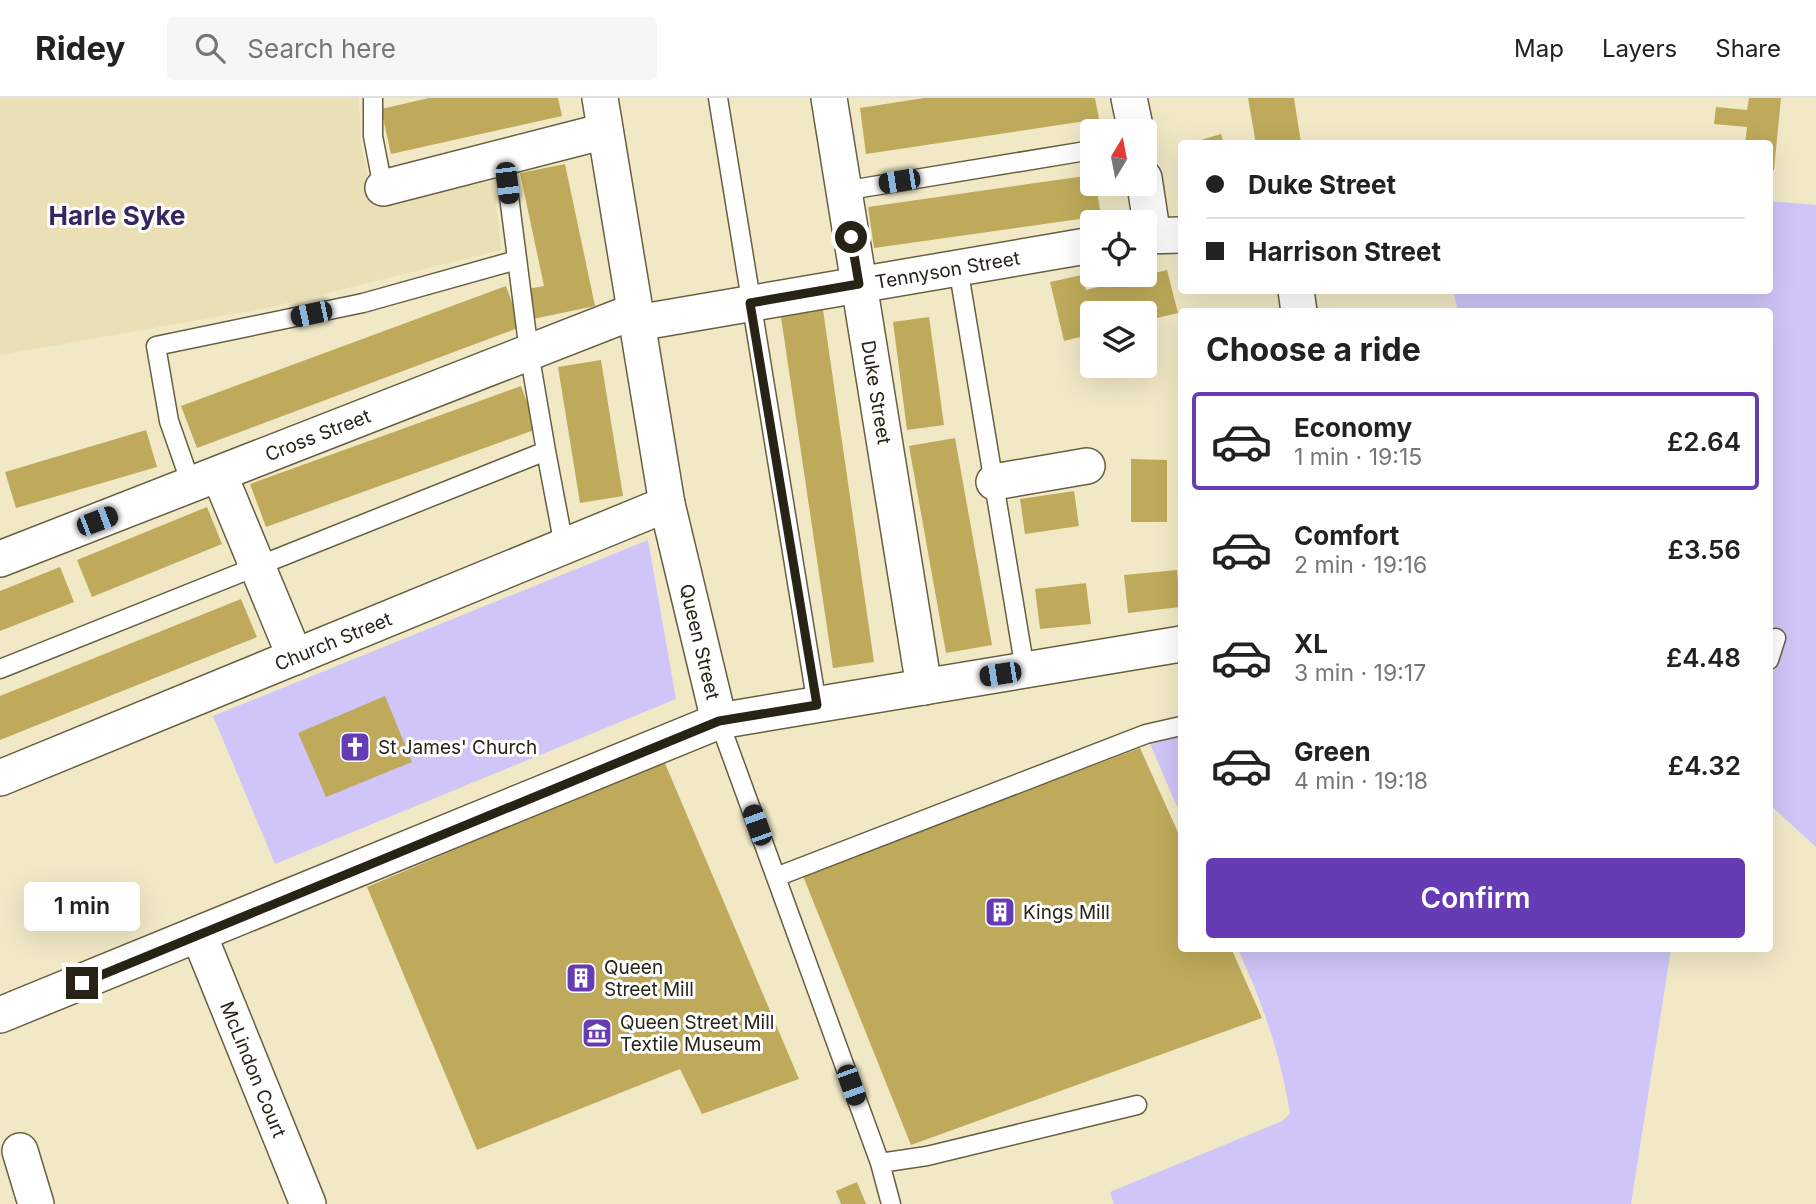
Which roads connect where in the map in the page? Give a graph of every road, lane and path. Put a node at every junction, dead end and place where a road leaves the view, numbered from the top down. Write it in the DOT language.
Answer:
graph roads {
  1 [pos="373,98"];
  2 [pos="718,98"];
  3 [pos="831,98"];
  4 [pos="1129,98"];
  5 [pos="603,115"];
  6 [pos="1133,119"];
  7 [pos="1080,152"];
  8 [pos="504,157"];
  9 [pos="383,188"];
  10 [pos="844,191"];
  11 [pos="1080,247"];
  12 [pos="517,261"];
  13 [pos="958,267"];
  14 [pos="859,284"];
  15 [pos="750,303"];
  16 [pos="636,317"];
  17 [pos="529,352"];
  18 [pos="546,451"];
  19 [pos="1087,466"];
  20 [pos="205,479"];
  21 [pos="994,482"];
  22 [pos="667,504"];
  23 [pos="564,546"];
  24 [pos="1,552"];
  25 [pos="257,565"];
  26 [pos="1776,638"];
  27 [pos="1178,644"];
  28 [pos="1773,647"];
  29 [pos="295,657"];
  30 [pos="0,669"];
  31 [pos="1025,670"];
  32 [pos="925,687"];
  33 [pos="817,705"];
  34 [pos="719,721"];
  35 [pos="1178,727"];
  36 [pos="0,778"];
  37 [pos="776,877"];
  38 [pos="199,935"];
  39 [pos="0,1014"];
  40 [pos="1138,1105"];
  41 [pos="20,1151"];
  42 [pos="880,1163"];
  43 [pos="36,1204"];
  44 [pos="308,1204"];
  45 [pos="891,1204"];
  1 -- 9 [label="lane"];
  2 -- 15 [label="lane"];
  3 -- 10 [label="street, Duke Street"];
  4 -- 6 [label="street"];
  5 -- 8 [label="street"];
  5 -- 16 [label="street, Queen Street"];
  7 -- 10 [label="lane"];
  8 -- 9 [label="street"];
  8 -- 12 [label="lane"];
  10 -- 14 [label="street, Duke Street"];
  11 -- 13 [label="street, Tennyson Street"];
  12 -- 17 [label="lane"];
  12 -- 20 [label="lane"];
  13 -- 14 [label="street, Tennyson Street"];
  13 -- 21 [label="lane"];
  14 -- 15 [label="street, Tennyson Street"];
  14 -- 32 [label="street, Duke Street"];
  15 -- 16 [label="street, Tennyson Street"];
  15 -- 33 [label="lane"];
  16 -- 17 [label="street, Cross Street"];
  16 -- 22 [label="street, Queen Street"];
  17 -- 18 [label="lane"];
  17 -- 20 [label="street, Cross Street"];
  18 -- 23 [label="lane"];
  18 -- 25 [label="lane"];
  19 -- 21 [label="street"];
  20 -- 24 [label="street, Cross Street"];
  20 -- 25 [label="street"];
  21 -- 31 [label="lane"];
  22 -- 23 [label="street, Church Street"];
  22 -- 34 [label="street, Queen Street"];
  23 -- 29 [label="street, Church Street"];
  25 -- 29 [label="street"];
  25 -- 30 [label="lane"];
  26 -- 28 [label="lane"];
  27 -- 31 [label="street"];
  29 -- 36 [label="street, Church Street"];
  31 -- 32 [label="street"];
  32 -- 33 [label="street"];
  33 -- 34 [label="street"];
  34 -- 37 [label="lane, Queen Street"];
  34 -- 38 [label="street"];
  35 -- 37 [label="lane"];
  37 -- 42 [label="lane, Queen Street"];
  38 -- 39 [label="street"];
  38 -- 44 [label="street, McLindon Court"];
  40 -- 42 [label="lane"];
  41 -- 43 [label="street"];
  42 -- 45 [label="lane, Queen Street"];
}
